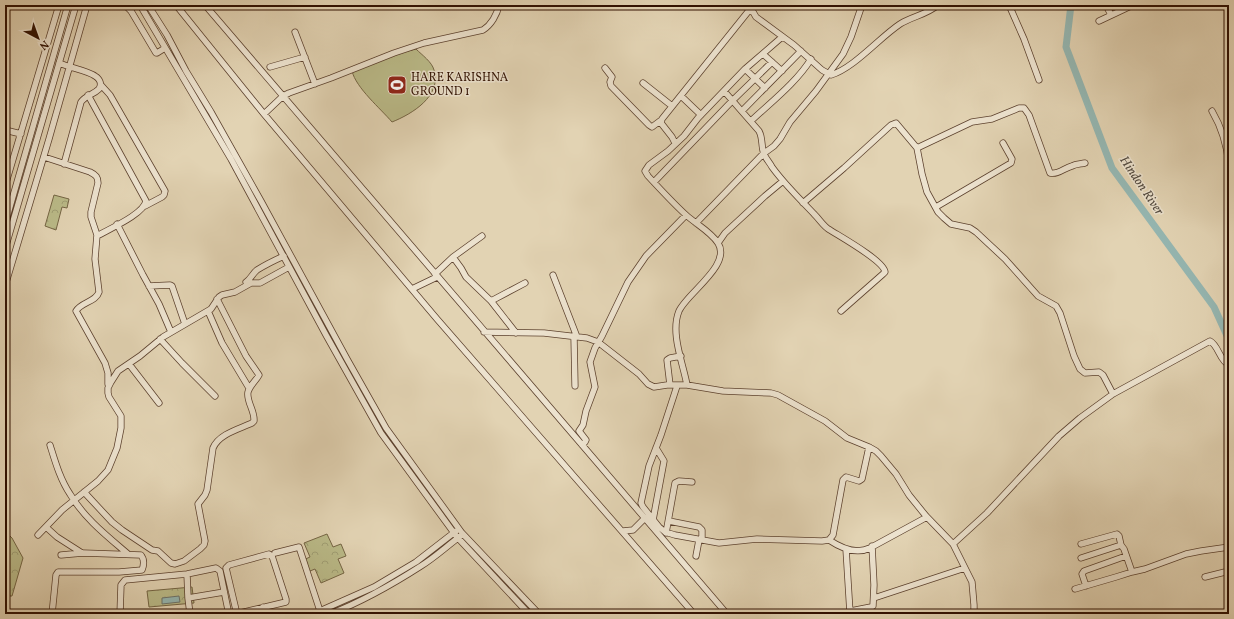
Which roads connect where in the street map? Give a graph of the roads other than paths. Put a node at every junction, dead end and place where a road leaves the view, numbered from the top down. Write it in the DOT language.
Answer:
graph roads {
  1 [pos="59,5"];
  2 [pos="68,5"];
  3 [pos="76,5"];
  4 [pos="87,5"];
  5 [pos="126,5"];
  6 [pos="140,5"];
  7 [pos="148,5"];
  8 [pos="176,5"];
  9 [pos="205,5"];
  10 [pos="499,5"];
  11 [pos="862,5"];
  12 [pos="938,5"];
  13 [pos="1009,5"];
  14 [pos="1106,5"];
  15 [pos="1133,5"];
  16 [pos="750,6"];
  17 [pos="1120,8"];
  18 [pos="1111,15"];
  19 [pos="1098,20"];
  20 [pos="295,32"];
  21 [pos="782,37"];
  22 [pos="162,50"];
  23 [pos="801,51"];
  24 [pos="764,54"];
  25 [pos="305,57"];
  26 [pos="811,59"];
  27 [pos="772,62"];
  28 [pos="65,66"];
  29 [pos="270,67"];
  30 [pos="605,68"];
  31 [pos="745,69"];
  32 [pos="782,71"];
  33 [pos="828,74"];
  34 [pos="755,79"];
  35 [pos="1039,80"];
  36 [pos="644,83"];
  37 [pos="315,84"];
  38 [pos="101,85"];
  39 [pos="765,88"];
  40 [pos="724,91"];
  41 [pos="88,95"];
  42 [pos="283,96"];
  43 [pos="680,96"];
  44 [pos="732,101"];
  45 [pos="672,106"];
  46 [pos="1212,110"];
  47 [pos="742,111"];
  48 [pos="264,114"];
  49 [pos="701,115"];
  50 [pos="660,121"];
  51 [pos="751,121"];
  52 [pos="5,130"];
  53 [pos="21,134"];
  54 [pos="1003,143"];
  55 [pos="675,144"];
  56 [pos="918,148"];
  57 [pos="763,154"];
  58 [pos="44,157"];
  59 [pos="1085,163"];
  60 [pos="64,164"];
  61 [pos="1229,165"];
  62 [pos="6,176"];
  63 [pos="783,181"];
  64 [pos="654,182"];
  65 [pos="5,186"];
  66 [pos="803,203"];
  67 [pos="145,206"];
  68 [pos="936,207"];
  69 [pos="686,215"];
  70 [pos="696,223"];
  71 [pos="5,224"];
  72 [pos="117,224"];
  73 [pos="97,236"];
  74 [pos="482,236"];
  75 [pos="718,244"];
  76 [pos="5,249"];
  77 [pos="453,257"];
  78 [pos="280,258"];
  79 [pos="296,265"];
  80 [pos="287,269"];
  81 [pos="553,275"];
  82 [pos="436,276"];
  83 [pos="525,283"];
  84 [pos="5,286"];
  85 [pos="149,286"];
  86 [pos="412,289"];
  87 [pos="229,294"];
  88 [pos="217,299"];
  89 [pos="492,301"];
  90 [pos="208,311"];
  91 [pos="841,311"];
  92 [pos="185,324"];
  93 [pos="171,332"];
  94 [pos="484,332"];
  95 [pos="516,332"];
  96 [pos="576,337"];
  97 [pos="160,339"];
  98 [pos="598,342"];
  99 [pos="681,356"];
  100 [pos="129,364"];
  101 [pos="1229,365"];
  102 [pos="670,385"];
  103 [pos="575,386"];
  104 [pos="677,386"];
  105 [pos="687,386"];
  106 [pos="108,388"];
  107 [pos="249,388"];
  108 [pos="1113,394"];
  109 [pos="215,396"];
  110 [pos="159,403"];
  111 [pos="50,445"];
  112 [pos="582,445"];
  113 [pos="869,447"];
  114 [pos="656,448"];
  115 [pos="692,482"];
  116 [pos="84,492"];
  117 [pos="74,500"];
  118 [pos="927,517"];
  119 [pos="645,518"];
  120 [pos="653,520"];
  121 [pos="669,521"];
  122 [pos="46,527"];
  123 [pos="456,531"];
  124 [pos="623,531"];
  125 [pos="666,533"];
  126 [pos="38,535"];
  127 [pos="461,536"];
  128 [pos="700,540"];
  129 [pos="829,540"];
  130 [pos="953,544"];
  131 [pos="1080,544"];
  132 [pos="872,546"];
  133 [pos="1121,546"];
  134 [pos="1229,547"];
  135 [pos="846,549"];
  136 [pos="82,553"];
  137 [pos="275,553"];
  138 [pos="128,554"];
  139 [pos="61,555"];
  140 [pos="696,556"];
  141 [pos="1126,556"];
  142 [pos="1081,558"];
  143 [pos="965,568"];
  144 [pos="1229,571"];
  145 [pos="1132,572"];
  146 [pos="187,574"];
  147 [pos="1205,577"];
  148 [pos="1086,586"];
  149 [pos="1076,589"];
  150 [pos="224,592"];
  151 [pos="188,598"];
  152 [pos="874,598"];
  153 [pos="261,610"];
  154 [pos="320,611"];
  155 [pos="850,612"];
  156 [pos="52,614"];
  157 [pos="120,614"];
  158 [pos="190,614"];
  159 [pos="227,614"];
  160 [pos="265,614"];
  161 [pos="313,614"];
  162 [pos="330,614"];
  163 [pos="529,614"];
  164 [pos="539,614"];
  165 [pos="694,614"];
  166 [pos="727,614"];
  167 [pos="835,614"];
  168 [pos="974,614"];
  169 [pos="1215,614"];
  170 [pos="1221,614"];
  1 -- 53 [label="street"];
  2 -- 71 [label="street"];
  3 -- 28 [label="street"];
  4 -- 28 [label="street"];
  5 -- 22 [label="street"];
  6 -- 22 [label="street"];
  7 -- 79 [label="street"];
  8 -- 48 [label="street"];
  9 -- 42 [label="street"];
  10 -- 37 [label="street"];
  11 -- 33 [label="street"];
  12 -- 33 [label="street"];
  13 -- 35 [label="street"];
  14 -- 18 [label="street"];
  15 -- 17 [label="street"];
  16 -- 21 [label="street"];
  16 -- 43 [label="street"];
  17 -- 18 [label="street"];
  18 -- 19 [label="street"];
  20 -- 25 [label="street"];
  21 -- 23 [label="street"];
  21 -- 24 [label="street"];
  22 -- 78 [label="street"];
  23 -- 26 [label="street"];
  23 -- 32 [label="street"];
  24 -- 27 [label="street"];
  24 -- 31 [label="street"];
  25 -- 29 [label="street"];
  25 -- 37 [label="street"];
  26 -- 33 [label="street"];
  26 -- 51 [label="street"];
  27 -- 32 [label="street"];
  27 -- 34 [label="street"];
  28 -- 38 [label="street"];
  28 -- 58 [label="street"];
  28 -- 76 [label="street"];
  30 -- 50 [label="street"];
  31 -- 34 [label="street"];
  31 -- 40 [label="street"];
  32 -- 39 [label="street"];
  33 -- 57 [label="street"];
  34 -- 39 [label="street"];
  34 -- 44 [label="street"];
  36 -- 45 [label="street"];
  37 -- 42 [label="street"];
  38 -- 41 [label="street"];
  38 -- 67 [label="street"];
  39 -- 47 [label="street"];
  40 -- 44 [label="street"];
  40 -- 49 [label="street"];
  41 -- 60 [label="street"];
  41 -- 67 [label="street"];
  42 -- 48 [label="street"];
  42 -- 82 [label="street"];
  43 -- 45 [label="street"];
  43 -- 49 [label="street"];
  44 -- 47 [label="street"];
  44 -- 64 [label="street"];
  45 -- 50 [label="street"];
  46 -- 61 [label="street"];
  47 -- 51 [label="street"];
  48 -- 86 [label="street"];
  49 -- 55 [label="street"];
  50 -- 55 [label="street"];
  51 -- 57 [label="street"];
  52 -- 53 [label="street"];
  53 -- 62 [label="street"];
  54 -- 68 [label="street"];
  55 -- 64 [label="street"];
  56 -- 59 [label="street"];
  56 -- 66 [label="street"];
  56 -- 68 [label="street"];
  57 -- 63 [label="street"];
  57 -- 70 [label="street"];
  58 -- 60 [label="street"];
  58 -- 84 [label="street"];
  60 -- 73 [label="street"];
  62 -- 65 [label="street"];
  63 -- 66 [label="street"];
  63 -- 75 [label="street"];
  64 -- 69 [label="street"];
  66 -- 91 [label="street"];
  67 -- 72 [label="street"];
  68 -- 108 [label="street"];
  69 -- 70 [label="street"];
  69 -- 98 [label="street"];
  70 -- 75 [label="street"];
  72 -- 73 [label="street"];
  72 -- 85 [label="street"];
  73 -- 106 [label="street"];
  74 -- 77 [label="street"];
  75 -- 99 [label="street"];
  77 -- 82 [label="street"];
  77 -- 89 [label="street"];
  78 -- 80 [label="street"];
  78 -- 87 [label="street"];
  79 -- 80 [label="street"];
  79 -- 123 [label="street"];
  80 -- 87 [label="street"];
  80 -- 123 [label="street"];
  81 -- 96 [label="street"];
  82 -- 86 [label="street"];
  82 -- 94 [label="street"];
  83 -- 89 [label="street"];
  85 -- 92 [label="street"];
  85 -- 93 [label="street"];
  86 -- 124 [label="street"];
  87 -- 88 [label="street"];
  88 -- 90 [label="street"];
  88 -- 107 [label="street"];
  89 -- 95 [label="street"];
  90 -- 92 [label="street"];
  90 -- 107 [label="street"];
  92 -- 93 [label="street"];
  93 -- 97 [label="street"];
  94 -- 95 [label="street"];
  94 -- 112 [label="street"];
  95 -- 96 [label="street"];
  96 -- 98 [label="street"];
  96 -- 103 [label="street"];
  97 -- 100 [label="street"];
  97 -- 109 [label="street"];
  98 -- 102 [label="street"];
  98 -- 112 [label="street"];
  99 -- 102 [label="street"];
  99 -- 105 [label="street"];
  100 -- 106 [label="street"];
  100 -- 110 [label="street"];
  101 -- 108 [label="street"];
  102 -- 104 [label="street"];
  104 -- 105 [label="street"];
  104 -- 114 [label="street"];
  105 -- 113 [label="street"];
  106 -- 116 [label="street"];
  107 -- 116 [label="street"];
  108 -- 130 [label="street"];
  111 -- 117 [label="street"];
  112 -- 119 [label="street"];
  113 -- 118 [label="street"];
  113 -- 129 [label="street"];
  114 -- 120 [label="street"];
  114 -- 120 [label="street"];
  115 -- 121 [label="street"];
  116 -- 117 [label="street"];
  117 -- 122 [label="street"];
  117 -- 138 [label="street"];
  118 -- 130 [label="street"];
  118 -- 132 [label="street"];
  119 -- 124 [label="street"];
  119 -- 166 [label="street"];
  120 -- 125 [label="street"];
  121 -- 125 [label="street"];
  121 -- 128 [label="street"];
  122 -- 126 [label="street"];
  122 -- 136 [label="street"];
  123 -- 127 [label="street"];
  123 -- 154 [label="street"];
  124 -- 165 [label="street"];
  125 -- 128 [label="street"];
  127 -- 162 [label="street"];
  127 -- 163 [label="street"];
  127 -- 164 [label="street"];
  128 -- 129 [label="street"];
  128 -- 140 [label="street"];
  129 -- 135 [label="street"];
  130 -- 143 [label="street"];
  131 -- 133 [label="street"];
  132 -- 135 [label="street"];
  132 -- 152 [label="street"];
  133 -- 141 [label="street"];
  133 -- 142 [label="street"];
  134 -- 145 [label="street"];
  135 -- 155 [label="street"];
  136 -- 138 [label="street"];
  136 -- 139 [label="street"];
  137 -- 154 [label="street"];
  138 -- 156 [label="street"];
  141 -- 145 [label="street"];
  141 -- 148 [label="street"];
  143 -- 152 [label="street"];
  143 -- 168 [label="street"];
  144 -- 147 [label="street"];
  145 -- 148 [label="street"];
  146 -- 150 [label="street"];
  146 -- 151 [label="street"];
  146 -- 157 [label="street"];
  148 -- 149 [label="street"];
  150 -- 151 [label="street"];
  150 -- 159 [label="street"];
  151 -- 158 [label="street"];
  152 -- 155 [label="street"];
  153 -- 153 [label="street"];
  153 -- 160 [label="street"];
  154 -- 161 [label="street"];
  155 -- 167 [label="street"];
  169 -- 170 [label="street"];
}
